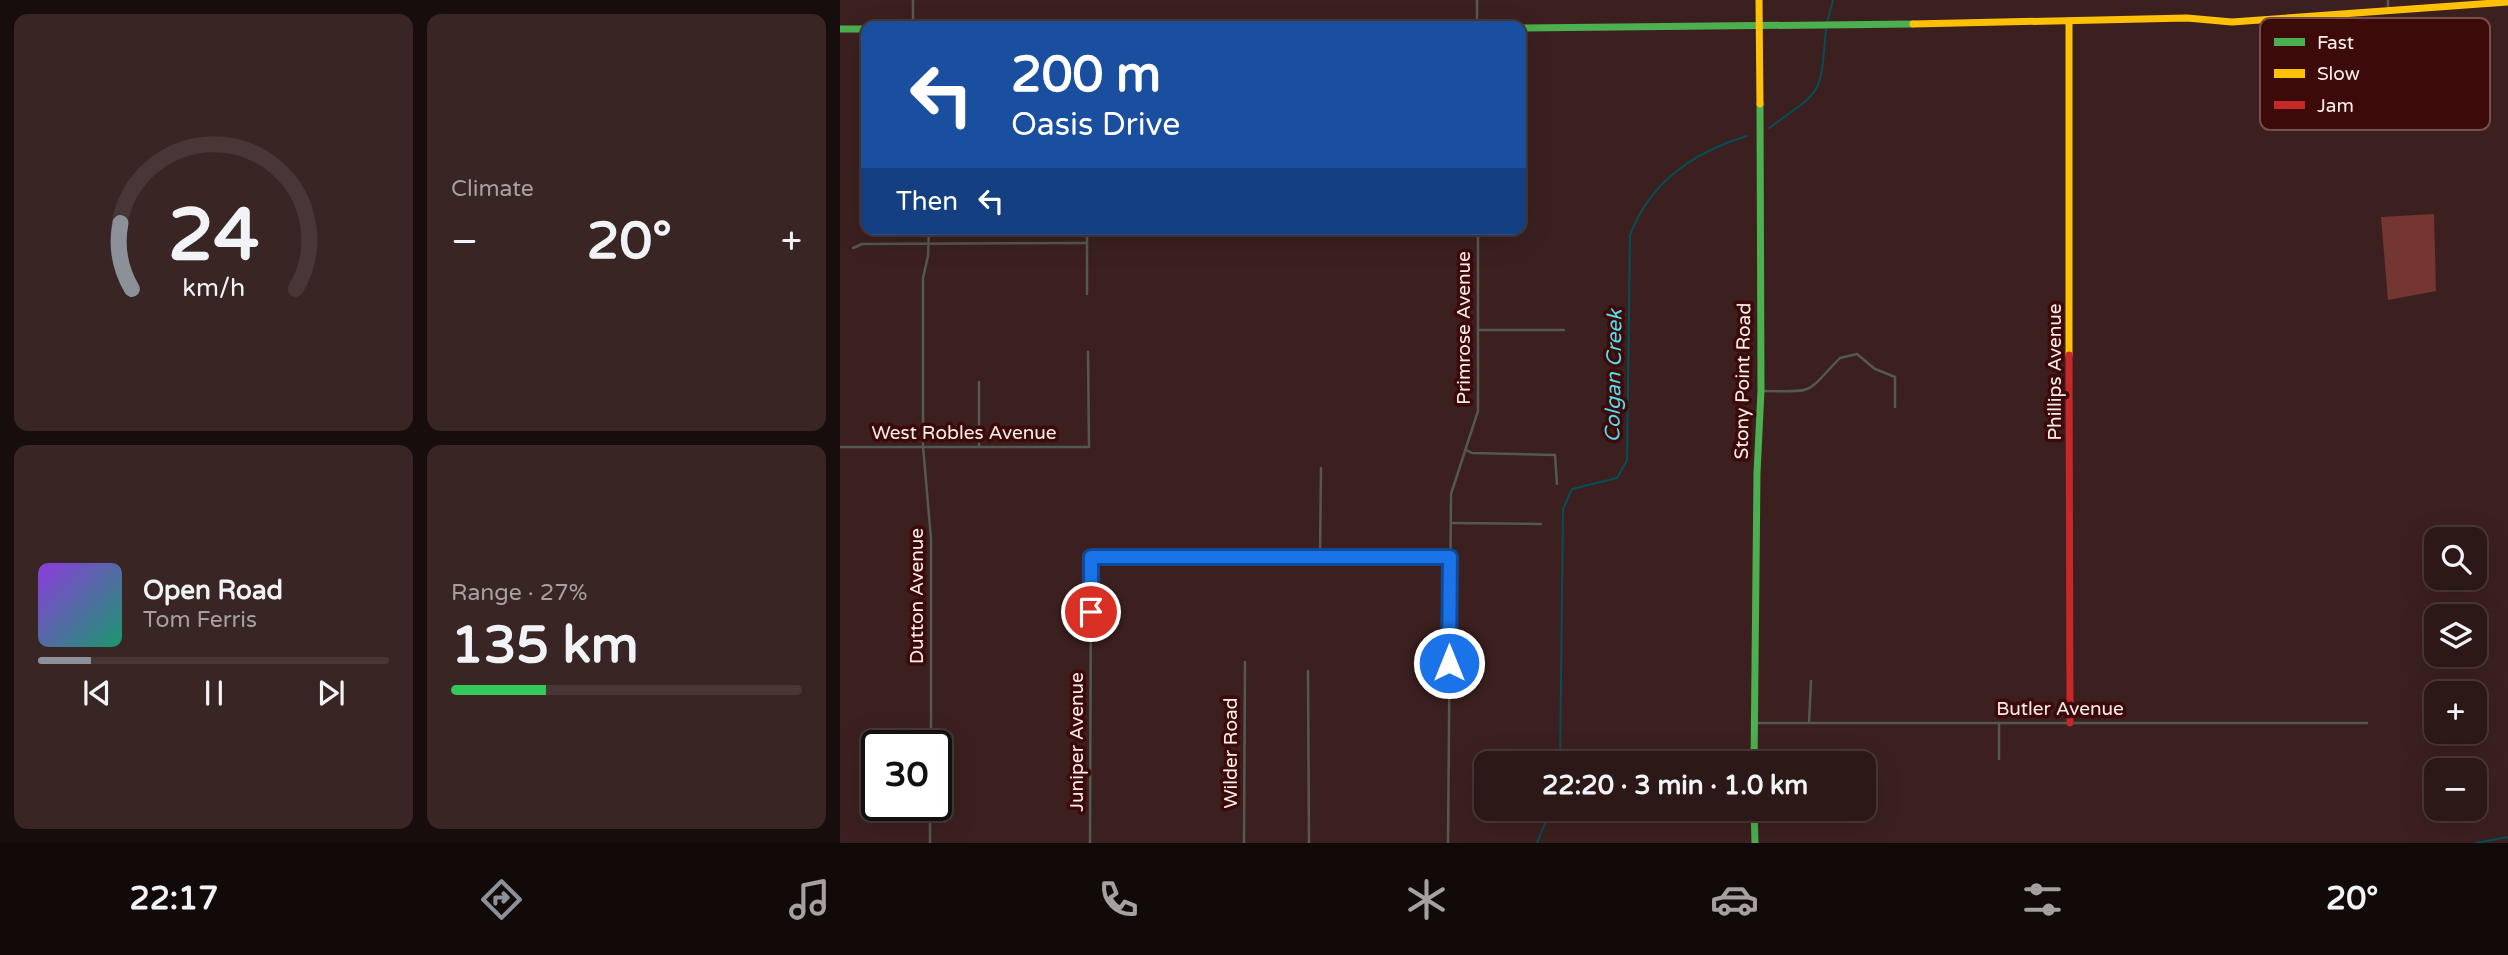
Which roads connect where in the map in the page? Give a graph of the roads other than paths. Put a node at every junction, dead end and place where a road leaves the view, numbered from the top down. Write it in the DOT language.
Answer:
graph roads {
  1 [pos="913,0"];
  2 [pos="1477,0"];
  3 [pos="1759,0"];
  4 [pos="2388,0"];
  5 [pos="2508,2"];
  6 [pos="2388,11"];
  7 [pos="2289,18"];
  8 [pos="2069,20"];
  9 [pos="2260,20"];
  10 [pos="913,21"];
  11 [pos="1477,21"];
  12 [pos="1759,27"];
  13 [pos="1526,28"];
  14 [pos="840,29"];
  15 [pos="861,29"];
  16 [pos="929,235"];
  17 [pos="1087,235"];
  18 [pos="1478,235"];
  19 [pos="1087,243"];
  20 [pos="929,244"];
  21 [pos="853,248"];
  22 [pos="1087,293"];
  23 [pos="1478,330"];
  24 [pos="1564,330"];
  25 [pos="1088,352"];
  26 [pos="979,382"];
  27 [pos="1761,391"];
  28 [pos="1895,407"];
  29 [pos="923,446"];
  30 [pos="979,446"];
  31 [pos="840,447"];
  32 [pos="1466,450"];
  33 [pos="1321,468"];
  34 [pos="1557,484"];
  35 [pos="1451,523"];
  36 [pos="1541,524"];
  37 [pos="1320,556"];
  38 [pos="1450,557"];
  39 [pos="1245,662"];
  40 [pos="1308,671"];
  41 [pos="1811,681"];
  42 [pos="1754,723"];
  43 [pos="1809,723"];
  44 [pos="1999,723"];
  45 [pos="2070,723"];
  46 [pos="2367,723"];
  47 [pos="931,730"];
  48 [pos="1754,751"];
  49 [pos="1999,759"];
  50 [pos="930,821"];
  51 [pos="1754,821"];
  52 [pos="930,843"];
  53 [pos="1090,843"];
  54 [pos="1244,843"];
  55 [pos="1309,843"];
  56 [pos="1448,843"];
  57 [pos="1755,843"];
  1 -- 10 [label="street"];
  2 -- 11 [label="street"];
  3 -- 12 [label="main road, Stony Point Road"];
  4 -- 6 [label="street"];
  5 -- 6 [label="main road"];
  6 -- 7 [label="main road"];
  8 -- 9 [label="main road"];
  8 -- 12 [label="main road"];
  8 -- 45 [label="main road, Phillips Avenue"];
  12 -- 13 [label="main road"];
  12 -- 27 [label="main road, Stony Point Road"];
  14 -- 15 [label="main road"];
  16 -- 20 [label="street, Dutton Avenue"];
  17 -- 19 [label="street"];
  18 -- 23 [label="street, Primrose Avenue"];
  19 -- 20 [label="street"];
  19 -- 22 [label="street"];
  20 -- 21 [label="street"];
  20 -- 29 [label="street, Dutton Avenue"];
  23 -- 24 [label="street"];
  23 -- 32 [label="street, Primrose Avenue"];
  25 -- 30 [label="street, West Robles Avenue"];
  26 -- 30 [label="street"];
  27 -- 28 [label="street"];
  27 -- 42 [label="main road, Stony Point Road"];
  29 -- 30 [label="street, West Robles Avenue"];
  29 -- 31 [label="street, West Robles Avenue"];
  29 -- 47 [label="street, Dutton Avenue"];
  32 -- 34 [label="street"];
  32 -- 35 [label="street, Primrose Avenue"];
  33 -- 37 [label="street"];
  35 -- 36 [label="street"];
  35 -- 38 [label="street, Primrose Avenue"];
  37 -- 38 [label="street"];
  37 -- 53 [label="street, Juniper Avenue"];
  38 -- 56 [label="street, Primrose Avenue"];
  39 -- 54 [label="street, Wilder Road"];
  40 -- 55 [label="street"];
  41 -- 43 [label="street"];
  42 -- 43 [label="street, Butler Avenue"];
  42 -- 48 [label="main road, Stony Point Road"];
  43 -- 44 [label="street, Butler Avenue"];
  44 -- 45 [label="street, Butler Avenue"];
  44 -- 49 [label="street"];
  45 -- 46 [label="street, Butler Avenue"];
  50 -- 52 [label="street"];
  51 -- 57 [label="main road"];
}
